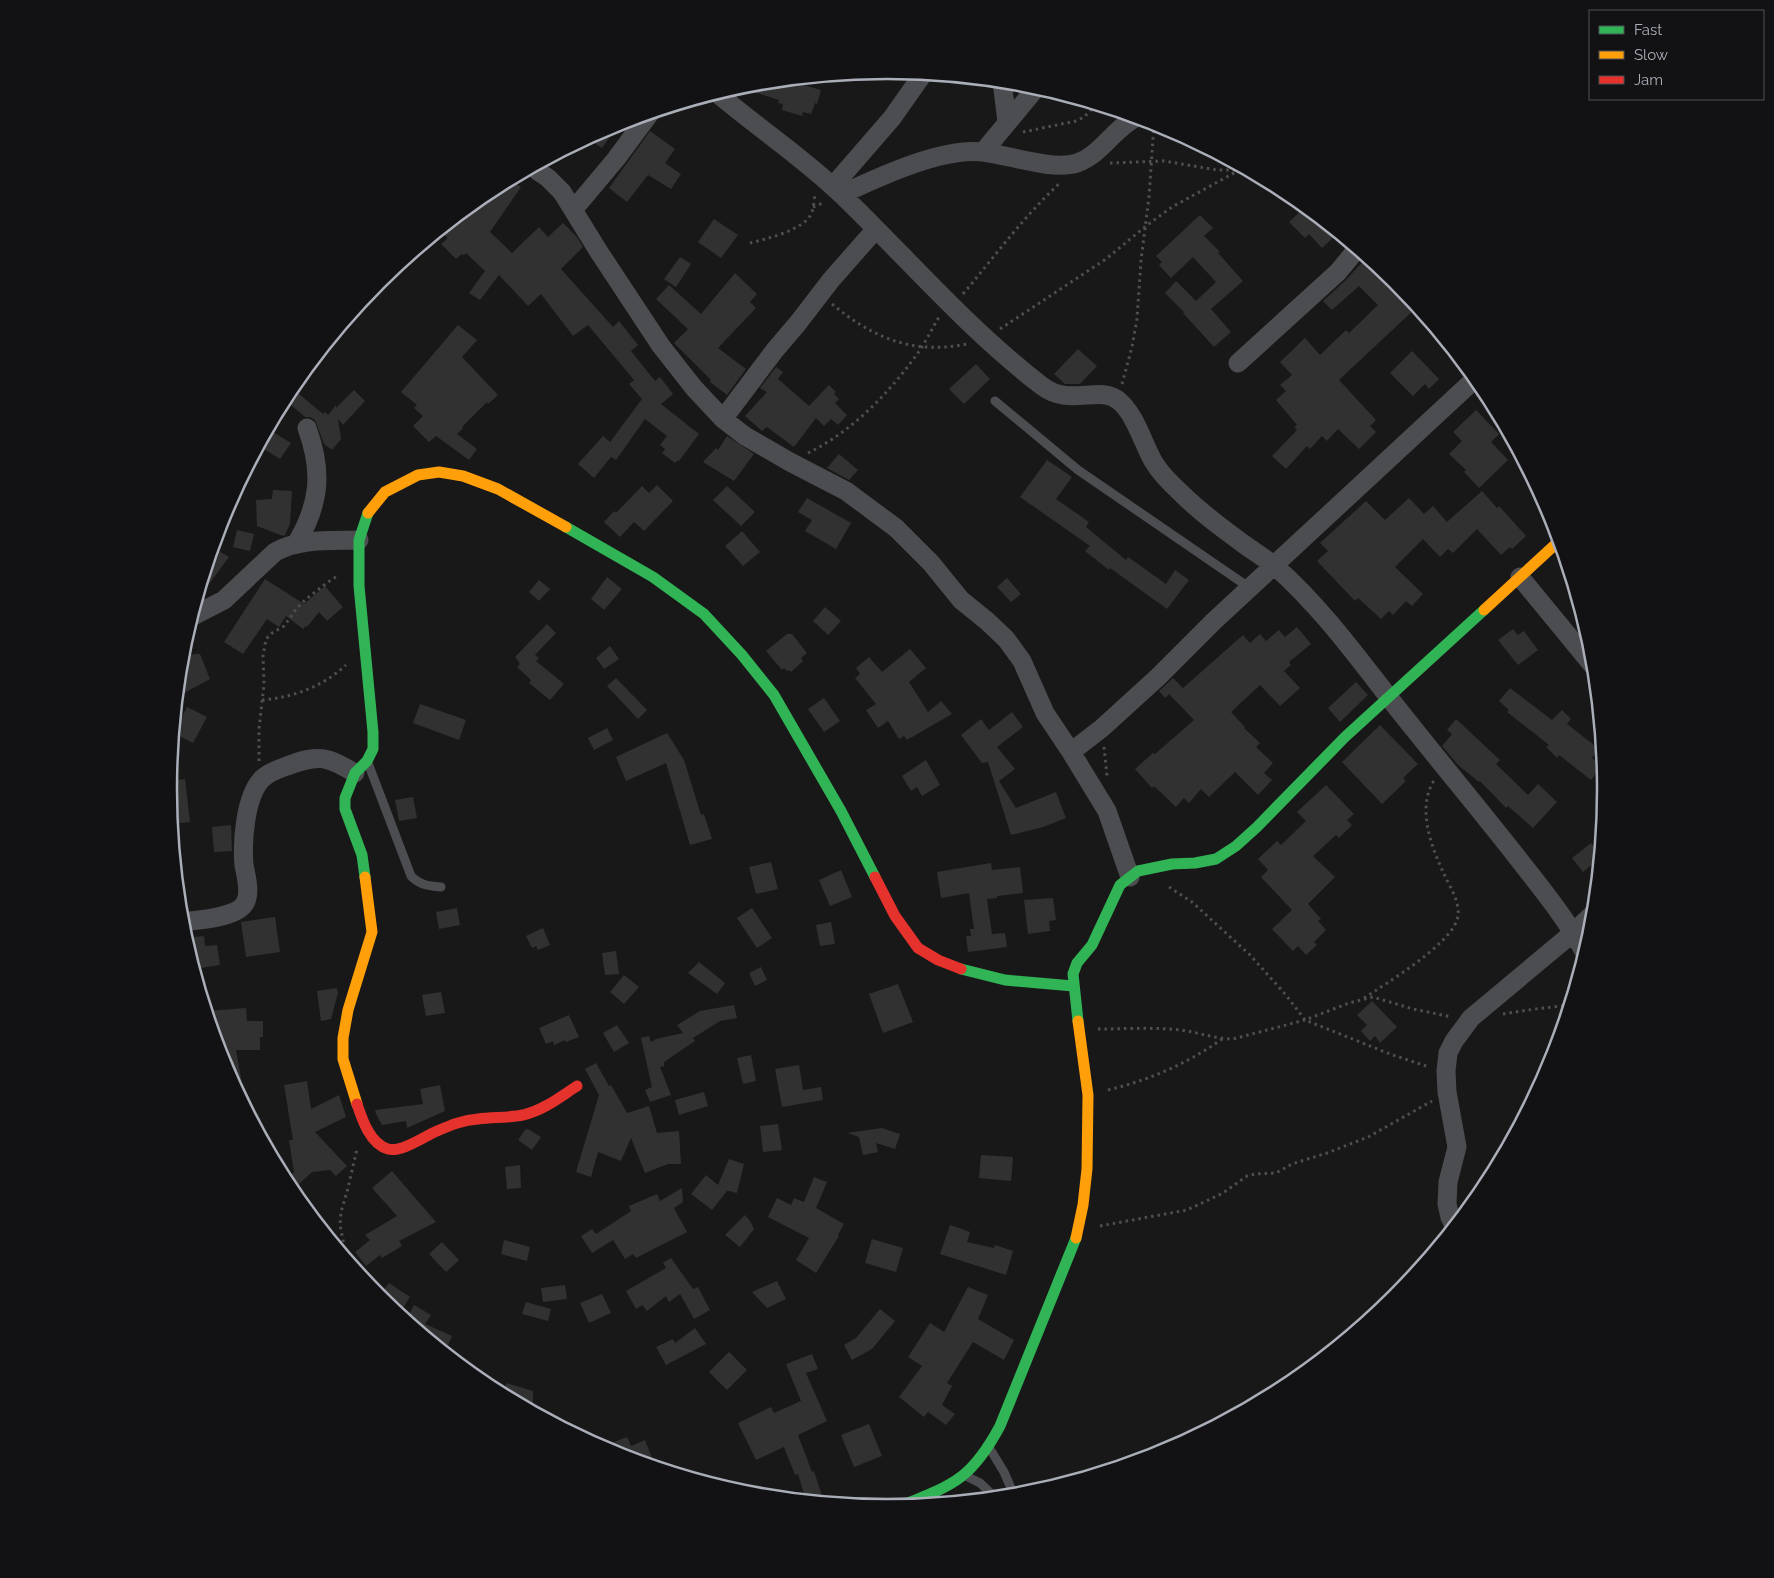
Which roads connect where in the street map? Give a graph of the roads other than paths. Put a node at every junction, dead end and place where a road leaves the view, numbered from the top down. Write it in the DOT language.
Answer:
graph roads {
  1 [pos="920,80"];
  2 [pos="1003,88"];
  3 [pos="1032,93"];
  4 [pos="723,98"];
  5 [pos="1129,121"];
  6 [pos="643,122"];
  7 [pos="1007,122"];
  8 [pos="988,146"];
  9 [pos="538,171"];
  10 [pos="832,185"];
  11 [pos="574,210"];
  12 [pos="875,230"];
  13 [pos="1353,254"];
  14 [pos="1238,363"];
  15 [pos="1470,383"];
  16 [pos="995,401"];
  17 [pos="723,419"];
  18 [pos="307,428"];
  19 [pos="359,540"];
  20 [pos="296,544"];
  21 [pos="1554,546"];
  22 [pos="1274,566"];
  23 [pos="1520,577"];
  24 [pos="1250,588"];
  25 [pos="199,613"];
  26 [pos="1585,656"];
  27 [pos="1389,699"];
  28 [pos="1071,752"];
  29 [pos="361,767"];
  30 [pos="1130,877"];
  31 [pos="441,887"];
  32 [pos="189,921"];
  33 [pos="1585,922"];
  34 [pos="1574,932"];
  35 [pos="1580,943"];
  36 [pos="1073,986"];
  37 [pos="577,1086"];
  38 [pos="1451,1219"];
  39 [pos="989,1447"];
  40 [pos="965,1475"];
  41 [pos="1011,1488"];
  42 [pos="990,1492"];
  43 [pos="920,1498"];
  1 -- 10 [label="street"];
  2 -- 7 [label="street"];
  3 -- 7 [label="street"];
  4 -- 10 [label="street"];
  5 -- 8 [label="street"];
  6 -- 11 [label="street"];
  7 -- 8 [label="street"];
  8 -- 10 [label="street"];
  9 -- 11 [label="street"];
  10 -- 12 [label="street"];
  11 -- 17 [label="street"];
  12 -- 17 [label="street"];
  12 -- 22 [label="street"];
  13 -- 14 [label="street"];
  15 -- 22 [label="street"];
  16 -- 24 [label="lane"];
  17 -- 28 [label="street"];
  18 -- 20 [label="street"];
  19 -- 20 [label="street"];
  19 -- 29 [label="street"];
  19 -- 36 [label="street"];
  20 -- 25 [label="street"];
  21 -- 23 [label="street"];
  22 -- 24 [label="street"];
  22 -- 27 [label="street"];
  23 -- 26 [label="street"];
  23 -- 27 [label="street"];
  24 -- 28 [label="street"];
  27 -- 30 [label="street"];
  27 -- 34 [label="street"];
  28 -- 30 [label="street"];
  29 -- 31 [label="lane"];
  29 -- 32 [label="street"];
  29 -- 37 [label="street"];
  30 -- 36 [label="street"];
  33 -- 34 [label="street"];
  34 -- 35 [label="street"];
  34 -- 38 [label="street"];
  36 -- 39 [label="street"];
  39 -- 40 [label="street"];
  39 -- 41 [label="lane"];
  40 -- 42 [label="lane"];
  40 -- 43 [label="street"];
}
